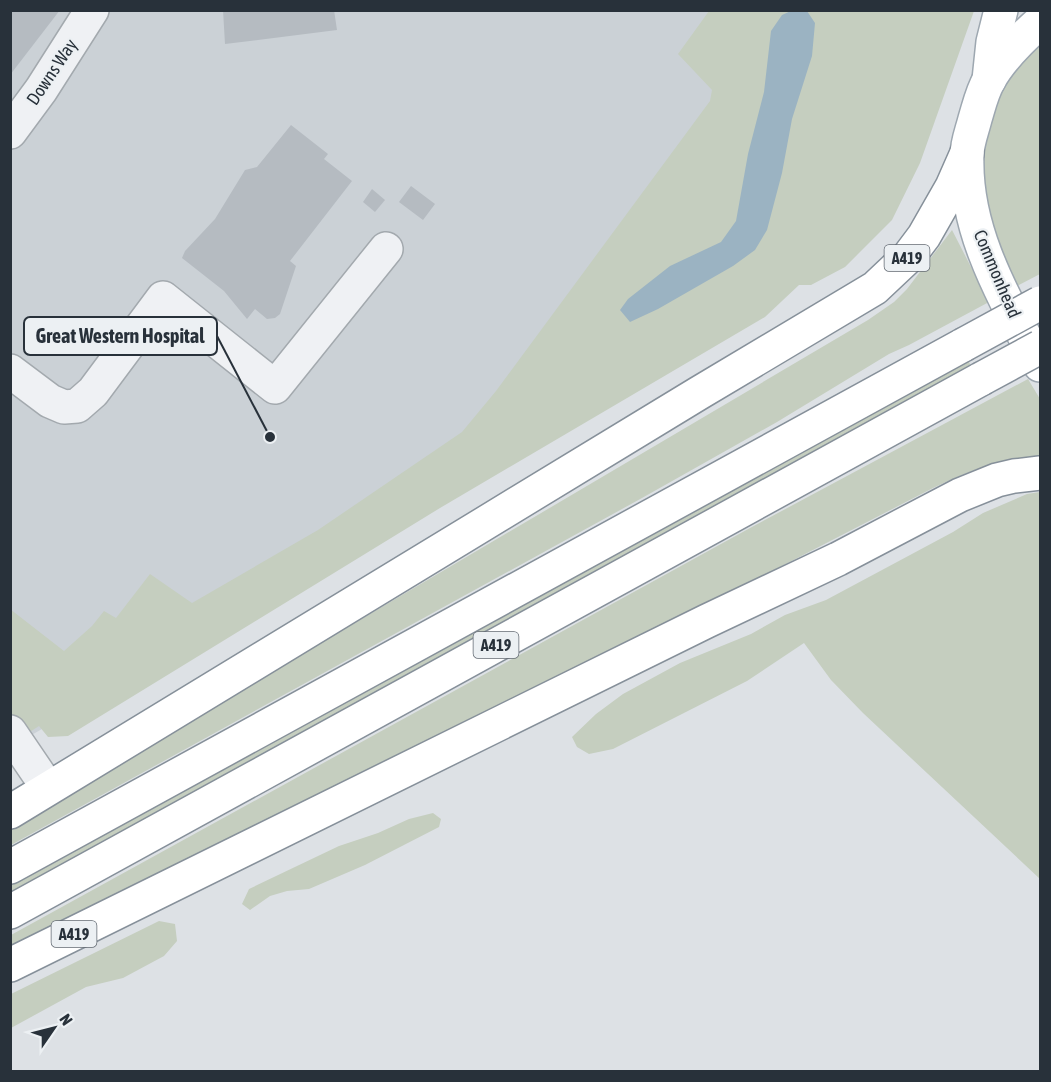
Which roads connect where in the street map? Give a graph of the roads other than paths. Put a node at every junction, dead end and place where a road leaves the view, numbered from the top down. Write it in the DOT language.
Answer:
graph roads {
  1 [pos="92,10"];
  2 [pos="1001,10"];
  3 [pos="1041,22"];
  4 [pos="989,80"];
  5 [pos="10,132"];
  6 [pos="967,153"];
  7 [pos="386,249"];
  8 [pos="1041,303"];
  9 [pos="1041,347"];
  10 [pos="1041,365"];
  11 [pos="10,371"];
  12 [pos="1041,473"];
  13 [pos="10,732"];
  14 [pos="48,788"];
  15 [pos="10,812"];
  16 [pos="10,867"];
  17 [pos="10,912"];
  18 [pos="10,965"];
  1 -- 5 [label="street, Downs Way"];
  2 -- 4 [label="main road"];
  3 -- 4 [label="main road, Commonhead"];
  4 -- 6 [label="main road, Commonhead"];
  6 -- 10 [label="main road, Commonhead"];
  6 -- 14 [label="main road, A419"];
  7 -- 11 [label="street"];
  8 -- 16 [label="main road, A419, bridge"];
  9 -- 17 [label="main road, A419, bridge"];
  12 -- 18 [label="main road, A419"];
  13 -- 14 [label="street"];
  14 -- 15 [label="main road, A419"];
}
